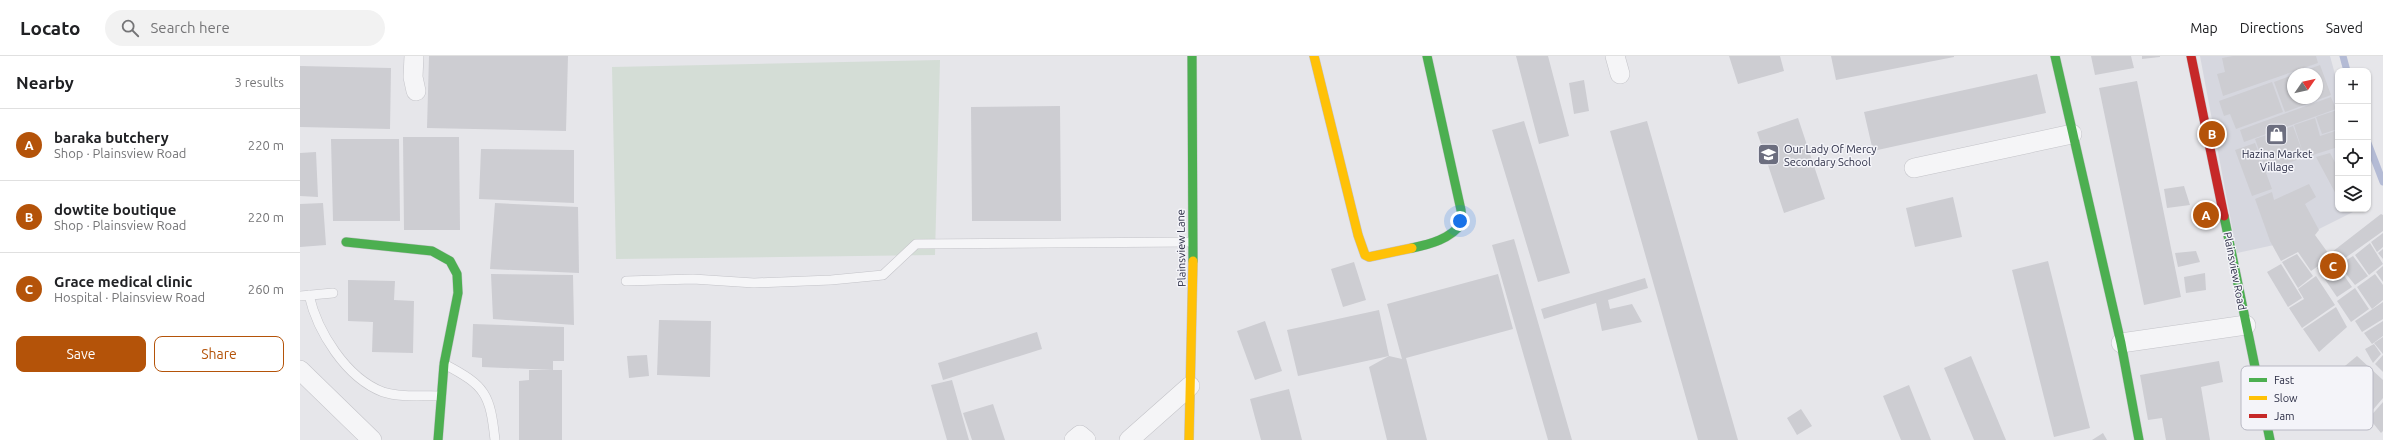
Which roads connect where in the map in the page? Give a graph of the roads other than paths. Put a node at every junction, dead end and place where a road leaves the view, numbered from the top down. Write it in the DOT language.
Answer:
graph roads {
  1 [pos="414,56"];
  2 [pos="1192,56"];
  3 [pos="1314,56"];
  4 [pos="1427,56"];
  5 [pos="2055,56"];
  6 [pos="2191,56"];
  7 [pos="416,91"];
  8 [pos="2072,134"];
  9 [pos="1914,168"];
  10 [pos="346,242"];
  11 [pos="1192,242"];
  12 [pos="626,281"];
  13 [pos="333,293"];
  14 [pos="304,295"];
  15 [pos="2246,325"];
  16 [pos="2121,343"];
  17 [pos="444,364"];
  18 [pos="2255,366"];
  19 [pos="300,370"];
  20 [pos="1190,386"];
  21 [pos="442,396"];
  22 [pos="2268,430"];
  23 [pos="372,440"];
  24 [pos="438,440"];
  25 [pos="495,440"];
  26 [pos="1074,440"];
  27 [pos="1086,440"];
  28 [pos="1129,440"];
  29 [pos="1189,440"];
  30 [pos="2140,440"];
  31 [pos="2270,440"];
  1 -- 7 [label="street"];
  2 -- 11 [label="street, Plainsview Lane"];
  3 -- 4 [label="street"];
  5 -- 8 [label="street"];
  6 -- 15 [label="street, Plainsview Road"];
  8 -- 9 [label="street"];
  8 -- 16 [label="street"];
  10 -- 17 [label="street"];
  11 -- 12 [label="lane"];
  11 -- 20 [label="street, Plainsview Lane"];
  13 -- 14 [label="lane"];
  14 -- 21 [label="lane"];
  15 -- 16 [label="street"];
  15 -- 18 [label="street, Plainsview Road"];
  16 -- 30 [label="street"];
  17 -- 21 [label="street"];
  17 -- 25 [label="lane"];
  19 -- 23 [label="street"];
  20 -- 28 [label="street"];
  20 -- 29 [label="street, Plainsview Lane"];
  21 -- 24 [label="street"];
  22 -- 31 [label="street, Plainsview Road"];
  26 -- 27 [label="street"];
}
